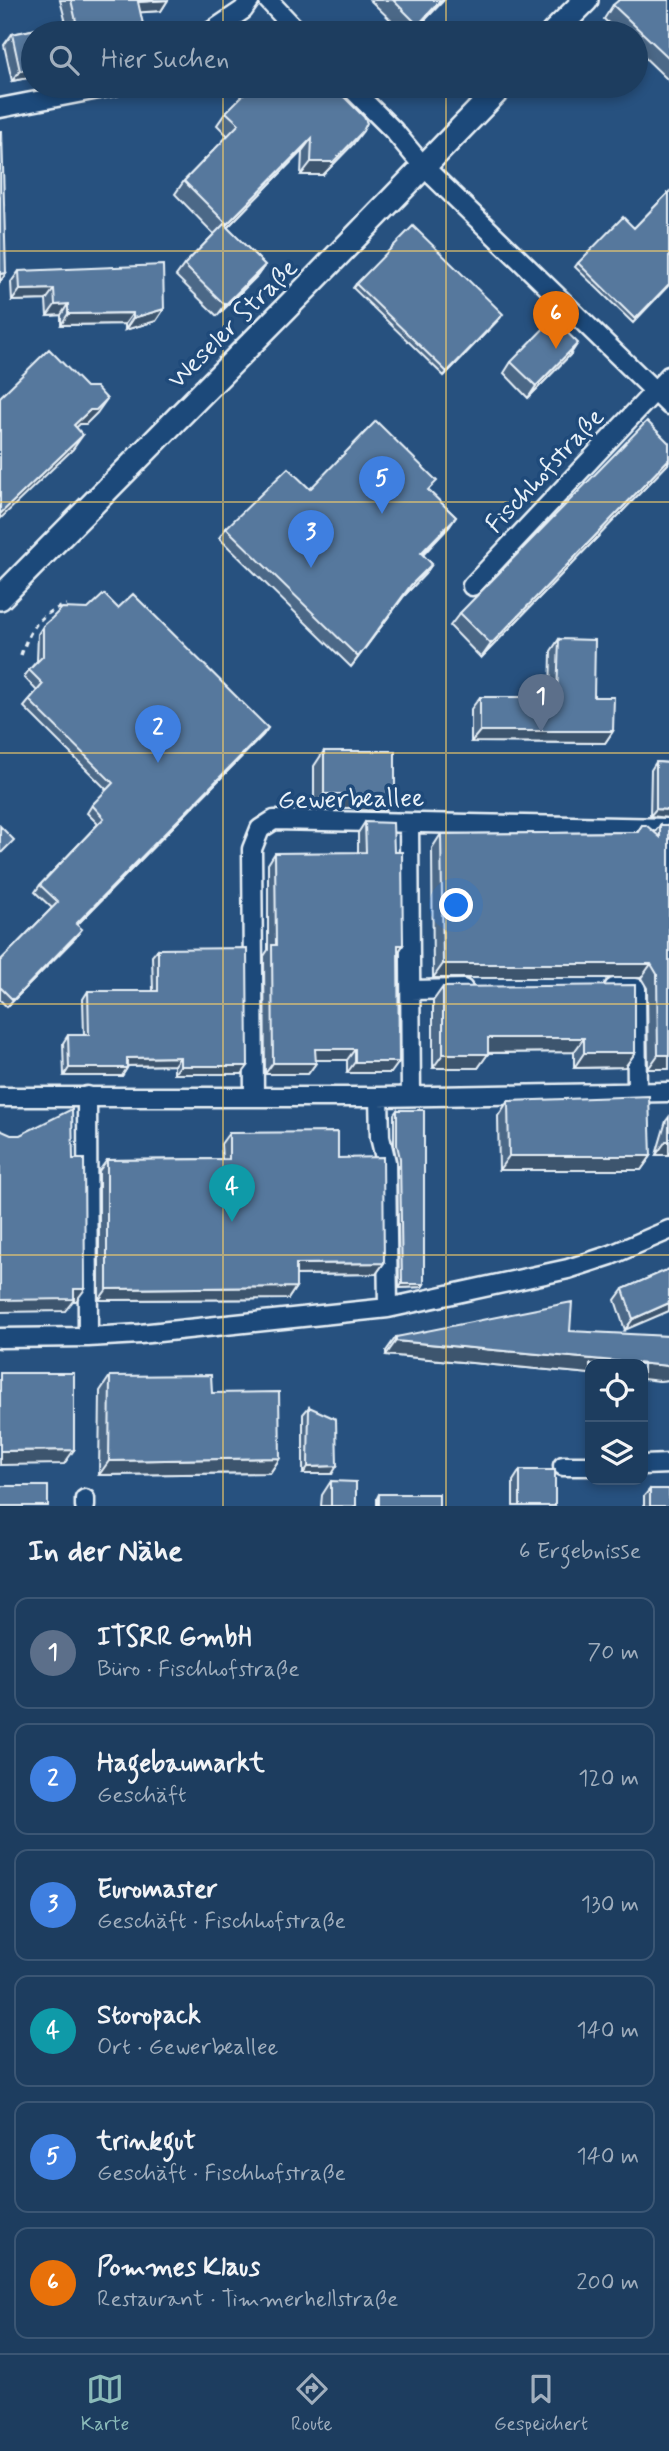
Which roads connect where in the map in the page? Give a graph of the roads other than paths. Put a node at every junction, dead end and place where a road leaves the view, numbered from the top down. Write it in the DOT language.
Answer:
graph roads {
  1 [pos="250,0"];
  2 [pos="268,0"];
  3 [pos="586,0"];
  4 [pos="226,21"];
  5 [pos="288,21"];
  6 [pos="565,21"];
  7 [pos="52,98"];
  8 [pos="361,98"];
  9 [pos="490,98"];
  10 [pos="0,108"];
  11 [pos="423,166"];
  12 [pos="669,376"];
  13 [pos="655,391"];
  14 [pos="669,405"];
  15 [pos="472,586"];
  16 [pos="0,598"];
  17 [pos="409,823"];
  18 [pos="669,828"];
  19 [pos="596,988"];
  20 [pos="477,989"];
  21 [pos="411,990"];
  22 [pos="669,1092"];
  23 [pos="637,1093"];
  24 [pos="87,1096"];
  25 [pos="254,1096"];
  26 [pos="411,1096"];
  27 [pos="0,1097"];
  28 [pos="379,1097"];
  29 [pos="669,1230"];
  30 [pos="388,1308"];
  31 [pos="88,1337"];
  32 [pos="0,1338"];
  33 [pos="669,1464"];
  34 [pos="648,1465"];
  35 [pos="564,1466"];
  36 [pos="585,1466"];
  1 -- 4 [label="street"];
  2 -- 5 [label="street"];
  3 -- 6 [label="main road"];
  7 -- 10 [label="street"];
  8 -- 11 [label="street"];
  9 -- 11 [label="main road, Weseler Straße"];
  11 -- 13 [label="street"];
  11 -- 16 [label="main road, Weseler Straße"];
  12 -- 13 [label="street, Fischhofstraße"];
  13 -- 14 [label="street"];
  13 -- 15 [label="street, Fischhofstraße"];
  17 -- 18 [label="street, Gewerbeallee"];
  17 -- 21 [label="street"];
  17 -- 25 [label="street, Gewerbeallee"];
  19 -- 23 [label="street"];
  20 -- 21 [label="street"];
  21 -- 26 [label="street"];
  22 -- 23 [label="street"];
  23 -- 26 [label="street"];
  24 -- 25 [label="street"];
  24 -- 27 [label="street"];
  24 -- 31 [label="street"];
  25 -- 28 [label="street"];
  26 -- 28 [label="street"];
  28 -- 30 [label="street"];
  29 -- 30 [label="street"];
  30 -- 31 [label="street"];
  31 -- 32 [label="street"];
  33 -- 34 [label="street"];
  35 -- 36 [label="street"];
}
